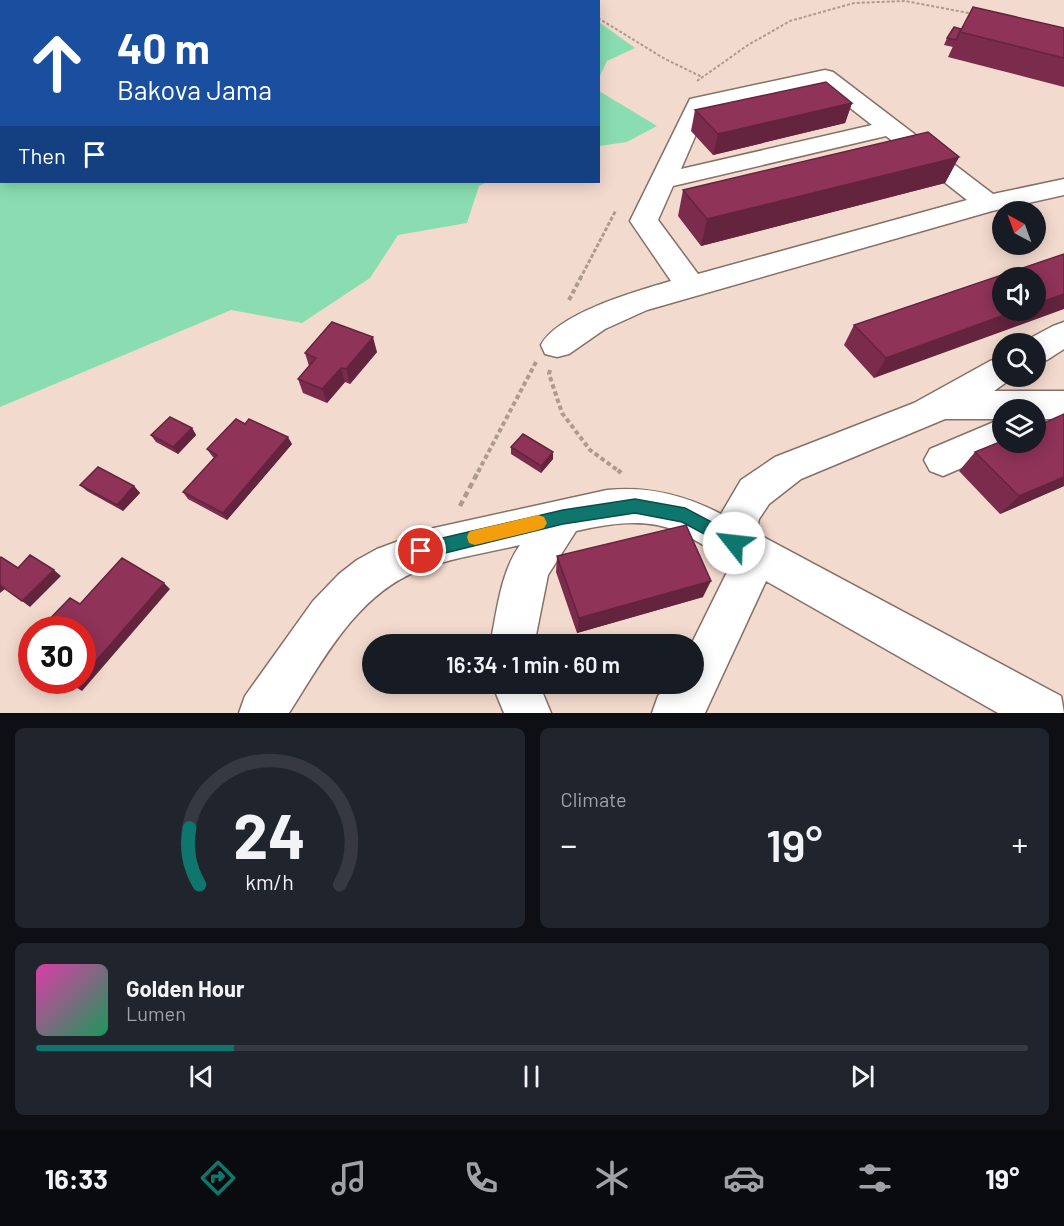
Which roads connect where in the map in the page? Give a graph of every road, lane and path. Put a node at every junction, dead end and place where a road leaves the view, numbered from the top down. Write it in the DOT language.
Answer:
graph roads {
  1 [pos="600,19"];
  2 [pos="702,77"];
  3 [pos="891,129"];
  4 [pos="662,181"];
  5 [pos="1064,187"];
  6 [pos="988,203"];
  7 [pos="691,287"];
  8 [pos="564,310"];
  9 [pos="1064,334"];
  10 [pos="1046,345"];
  11 [pos="547,353"];
  12 [pos="992,376"];
  13 [pos="942,405"];
  14 [pos="1064,406"];
  15 [pos="1046,415"];
  16 [pos="992,438"];
  17 [pos="943,460"];
  18 [pos="628,478"];
  19 [pos="563,517"];
  20 [pos="440,545"];
  21 [pos="746,549"];
  22 [pos="514,634"];
  23 [pos="519,694"];
  24 [pos="262,713"];
  25 [pos="528,713"];
  26 [pos="675,713"];
  27 [pos="1044,713"];
  1 -- 2 [label="path"];
  3 -- 4 [label="street"];
  3 -- 4 [label="street"];
  3 -- 6 [label="street"];
  4 -- 7 [label="street"];
  5 -- 6 [label="street"];
  6 -- 7 [label="street"];
  7 -- 11 [label="street"];
  8 -- 11 [label="path"];
  9 -- 10 [label="street"];
  11 -- 18 [label="path"];
  11 -- 20 [label="path"];
  12 -- 13 [label="street"];
  13 -- 14 [label="street"];
  13 -- 21 [label="street"];
  14 -- 15 [label="street"];
  16 -- 17 [label="street"];
  19 -- 20 [label="street"];
  19 -- 21 [label="street"];
  19 -- 22 [label="street"];
  20 -- 24 [label="street"];
  21 -- 26 [label="street"];
  21 -- 27 [label="street"];
  23 -- 25 [label="street"];
}
